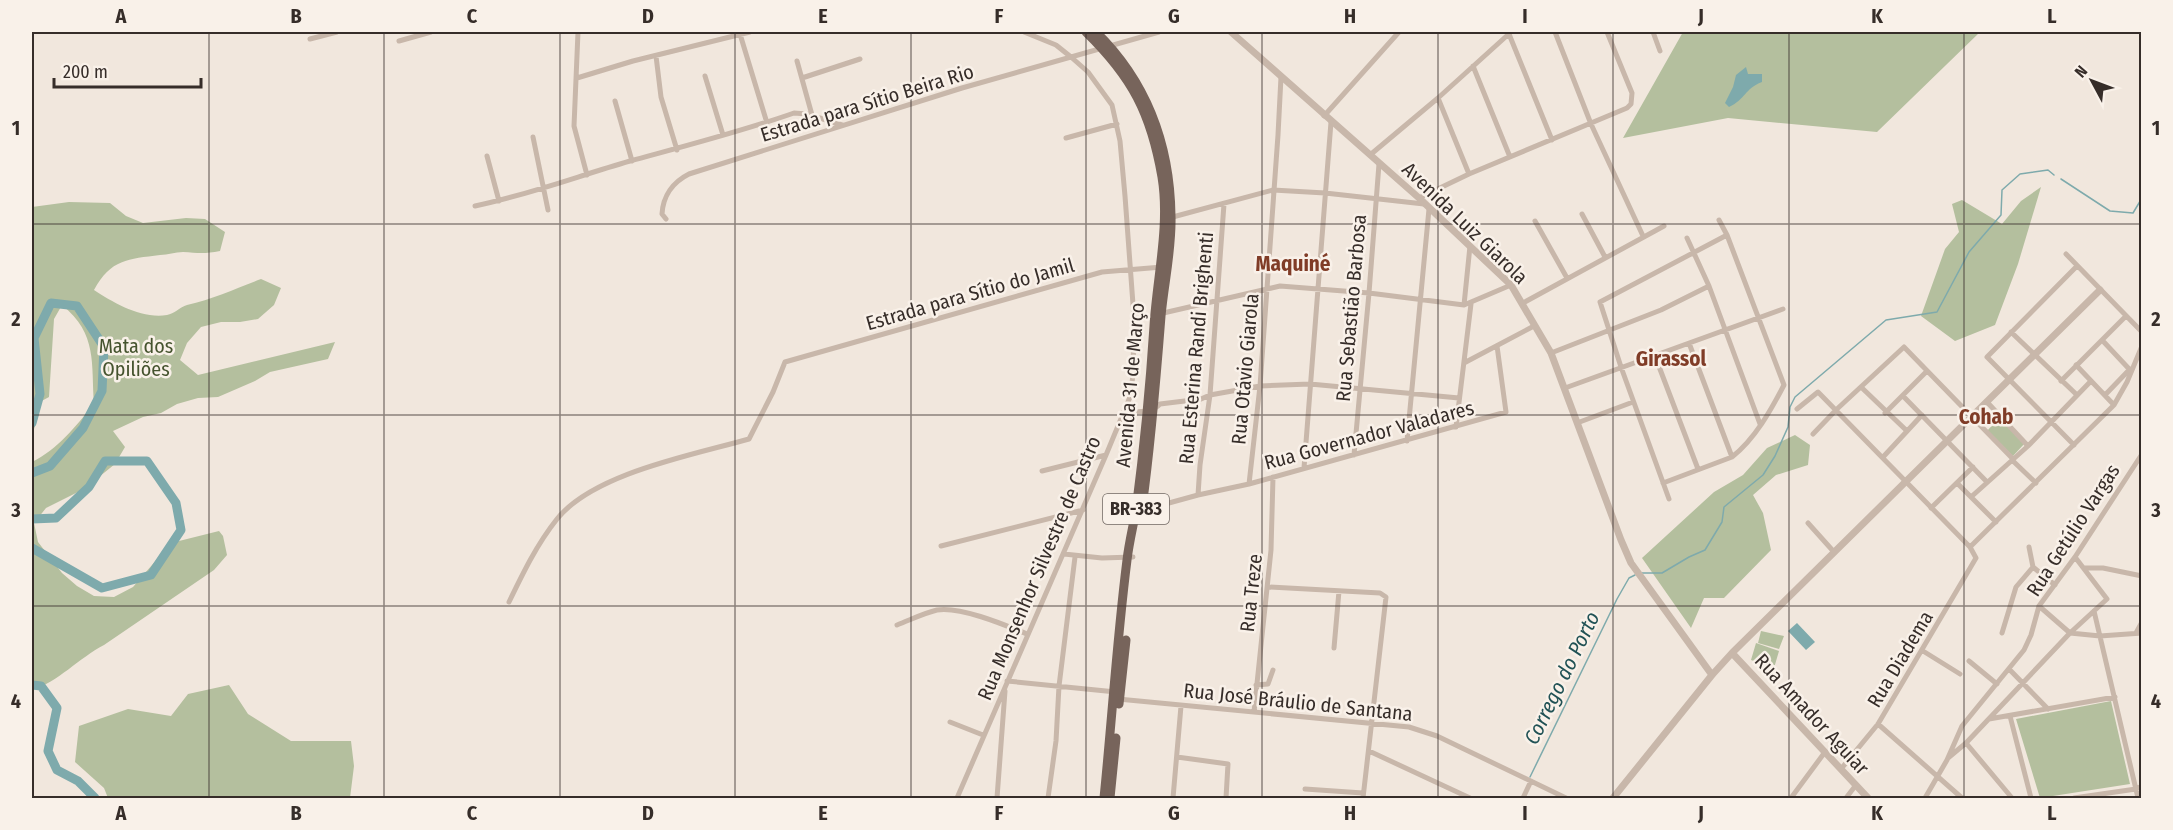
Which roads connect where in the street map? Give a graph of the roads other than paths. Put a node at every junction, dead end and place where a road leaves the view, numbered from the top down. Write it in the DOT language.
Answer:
graph roads {
  1 [pos="337,32"];
  2 [pos="431,32"];
  3 [pos="578,32"];
  4 [pos="750,32"];
  5 [pos="1024,32"];
  6 [pos="1086,32"];
  7 [pos="1096,32"];
  8 [pos="1159,32"];
  9 [pos="1231,32"];
  10 [pos="1399,32"];
  11 [pos="1555,32"];
  12 [pos="1607,32"];
  13 [pos="1653,32"];
  14 [pos="1510,33"];
  15 [pos="740,34"];
  16 [pos="310,39"];
  17 [pos="399,41"];
  18 [pos="1106,46"];
  19 [pos="1660,51"];
  20 [pos="656,56"];
  21 [pos="1071,57"];
  22 [pos="860,59"];
  23 [pos="797,61"];
  24 [pos="1473,66"];
  25 [pos="705,76"];
  26 [pos="1281,77"];
  27 [pos="577,78"];
  28 [pos="802,78"];
  29 [pos="1438,98"];
  30 [pos="615,101"];
  31 [pos="812,115"];
  32 [pos="1324,116"];
  33 [pos="1331,122"];
  34 [pos="767,123"];
  35 [pos="1117,124"];
  36 [pos="1591,124"];
  37 [pos="843,125"];
  38 [pos="723,135"];
  39 [pos="532,137"];
  40 [pos="1066,138"];
  41 [pos="1552,140"];
  42 [pos="677,150"];
  43 [pos="1370,155"];
  44 [pos="488,156"];
  45 [pos="1510,157"];
  46 [pos="632,161"];
  47 [pos="1379,164"];
  48 [pos="1470,174"];
  49 [pos="587,175"];
  50 [pos="544,189"];
  51 [pos="1273,190"];
  52 [pos="1325,193"];
  53 [pos="1376,198"];
  54 [pos="499,201"];
  55 [pos="1224,204"];
  56 [pos="1424,204"];
  57 [pos="475,206"];
  58 [pos="548,210"];
  59 [pos="1582,214"];
  60 [pos="1168,218"];
  61 [pos="666,219"];
  62 [pos="1719,220"];
  63 [pos="1535,221"];
  64 [pos="1664,226"];
  65 [pos="1727,235"];
  66 [pos="1643,236"];
  67 [pos="1687,238"];
  68 [pos="1470,246"];
  69 [pos="1694,252"];
  70 [pos="2066,254"];
  71 [pos="1605,258"];
  72 [pos="2077,266"];
  73 [pos="1163,267"];
  74 [pos="1131,269"];
  75 [pos="1567,278"];
  76 [pos="1511,285"];
  77 [pos="1709,286"];
  78 [pos="1317,288"];
  79 [pos="1267,290"];
  80 [pos="2100,290"];
  81 [pos="1369,294"];
  82 [pos="1421,301"];
  83 [pos="1217,302"];
  84 [pos="1523,303"];
  85 [pos="1468,304"];
  86 [pos="1783,309"];
  87 [pos="1158,314"];
  88 [pos="2126,316"];
  89 [pos="1759,318"];
  90 [pos="1534,326"];
  91 [pos="1725,331"];
  92 [pos="1608,332"];
  93 [pos="2011,332"];
  94 [pos="2142,332"];
  95 [pos="2102,340"];
  96 [pos="1689,343"];
  97 [pos="1497,346"];
  98 [pos="2142,346"];
  99 [pos="1551,353"];
  100 [pos="2034,355"];
  101 [pos="1655,356"];
  102 [pos="1464,363"];
  103 [pos="2076,365"];
  104 [pos="1621,367"];
  105 [pos="2130,370"];
  106 [pos="1927,371"];
  107 [pos="2010,380"];
  108 [pos="2061,381"];
  109 [pos="2091,381"];
  110 [pos="1310,384"];
  111 [pos="1260,386"];
  112 [pos="1861,387"];
  113 [pos="1359,388"];
  114 [pos="1565,388"];
  115 [pos="1412,394"];
  116 [pos="1210,395"];
  117 [pos="2077,395"];
  118 [pos="2105,395"];
  119 [pos="1903,396"];
  120 [pos="1459,398"];
  121 [pos="1633,402"];
  122 [pos="1987,402"];
  123 [pos="2114,405"];
  124 [pos="1797,409"];
  125 [pos="1837,409"];
  126 [pos="1151,410"];
  127 [pos="1124,412"];
  128 [pos="1885,413"];
  129 [pos="1922,415"];
  130 [pos="1972,416"];
  131 [pos="2053,422"];
  132 [pos="1577,423"];
  133 [pos="1760,424"];
  134 [pos="1456,427"];
  135 [pos="1907,431"];
  136 [pos="1813,434"];
  137 [pos="1407,441"];
  138 [pos="1947,441"];
  139 [pos="2074,445"];
  140 [pos="2028,446"];
  141 [pos="2142,453"];
  142 [pos="1106,455"];
  143 [pos="1354,455"];
  144 [pos="1884,456"];
  145 [pos="1732,457"];
  146 [pos="2012,458"];
  147 [pos="1973,467"];
  148 [pos="1304,468"];
  149 [pos="1698,469"];
  150 [pos="1042,471"];
  151 [pos="1273,477"];
  152 [pos="1906,481"];
  153 [pos="1988,482"];
  154 [pos="1664,483"];
  155 [pos="1957,483"];
  156 [pos="2036,483"];
  157 [pos="1249,484"];
  158 [pos="1198,495"];
  159 [pos="1971,497"];
  160 [pos="1669,499"];
  161 [pos="1931,508"];
  162 [pos="1083,510"];
  163 [pos="1139,511"];
  164 [pos="1996,522"];
  165 [pos="1808,523"];
  166 [pos="941,546"];
  167 [pos="1970,547"];
  168 [pos="2029,547"];
  169 [pos="1834,552"];
  170 [pos="1064,554"];
  171 [pos="1075,557"];
  172 [pos="1130,557"];
  173 [pos="2075,557"];
  174 [pos="2033,567"];
  175 [pos="2084,568"];
  176 [pos="2142,576"];
  177 [pos="2055,585"];
  178 [pos="1268,586"];
  179 [pos="1339,591"];
  180 [pos="509,602"];
  181 [pos="2039,606"];
  182 [pos="2094,611"];
  183 [pos="2142,622"];
  184 [pos="897,625"];
  185 [pos="2002,633"];
  186 [pos="2070,633"];
  187 [pos="2139,633"];
  188 [pos="1027,634"];
  189 [pos="2100,636"];
  190 [pos="1334,648"];
  191 [pos="1923,651"];
  192 [pos="1732,653"];
  193 [pos="1969,661"];
  194 [pos="2008,669"];
  195 [pos="1273,670"];
  196 [pos="1960,674"];
  197 [pos="1712,675"];
  198 [pos="2023,683"];
  199 [pos="1006,684"];
  200 [pos="1997,684"];
  201 [pos="1256,685"];
  202 [pos="1059,686"];
  203 [pos="1117,695"];
  204 [pos="2115,697"];
  205 [pos="1181,706"];
  206 [pos="2048,709"];
  207 [pos="1254,712"];
  208 [pos="2010,716"];
  209 [pos="1988,720"];
  210 [pos="950,722"];
  211 [pos="1371,723"];
  212 [pos="1878,724"];
  213 [pos="983,735"];
  214 [pos="1966,743"];
  215 [pos="1369,751"];
  216 [pos="1825,752"];
  217 [pos="1177,757"];
  218 [pos="1947,760"];
  219 [pos="1110,768"];
  220 [pos="1841,769"];
  221 [pos="1938,776"];
  222 [pos="1529,780"];
  223 [pos="1856,785"];
  224 [pos="2139,788"];
  225 [pos="1305,789"];
  226 [pos="1363,796"];
  227 [pos="957,798"];
  228 [pos="997,798"];
  229 [pos="1048,798"];
  230 [pos="1104,798"];
  231 [pos="1110,798"];
  232 [pos="1173,798"];
  233 [pos="1226,798"];
  234 [pos="1470,798"];
  235 [pos="1523,798"];
  236 [pos="1566,798"];
  237 [pos="1613,798"];
  238 [pos="1791,798"];
  239 [pos="1846,798"];
  240 [pos="1868,798"];
  241 [pos="1925,798"];
  242 [pos="1962,798"];
  243 [pos="2012,798"];
  244 [pos="2031,798"];
  245 [pos="2074,798"];
  246 [pos="2085,798"];
  247 [pos="2138,798"];
  1 -- 16 [label="street"];
  2 -- 17 [label="street"];
  3 -- 27 [label="street"];
  4 -- 15 [label="street"];
  5 -- 21 [label="street, Rua Monsenhor Silvestre de Castro"];
  6 -- 18 [label="main road, Avenida 31 de Março / BR-383"];
  7 -- 18 [label="main road, Avenida 31 de Março / BR-383"];
  8 -- 18 [label="street, Estrada para Sítio Beira Rio"];
  9 -- 26 [label="street, Avenida Luiz Giarola"];
  10 -- 32 [label="street"];
  11 -- 36 [label="street"];
  12 -- 36 [label="street"];
  13 -- 19 [label="street"];
  14 -- 24 [label="street"];
  14 -- 41 [label="street"];
  15 -- 20 [label="street"];
  15 -- 34 [label="street"];
  18 -- 21 [label="street, Estrada para Sítio Beira Rio"];
  18 -- 60 [label="main road, Avenida 31 de Março / BR-383"];
  20 -- 27 [label="street"];
  20 -- 42 [label="street"];
  21 -- 35 [label="street, Rua Monsenhor Silvestre de Castro"];
  21 -- 37 [label="street, Estrada para Sítio Beira Rio"];
  22 -- 28 [label="street"];
  23 -- 28 [label="street"];
  24 -- 29 [label="street"];
  24 -- 45 [label="street"];
  25 -- 38 [label="street"];
  26 -- 32 [label="street, Avenida Luiz Giarola"];
  26 -- 51 [label="street, Rua Otávio Giarola"];
  27 -- 49 [label="street"];
  28 -- 31 [label="street"];
  29 -- 43 [label="street"];
  29 -- 48 [label="street"];
  30 -- 46 [label="street"];
  31 -- 34 [label="street"];
  31 -- 37 [label="street"];
  32 -- 33 [label="street, Avenida Luiz Giarola"];
  33 -- 43 [label="street, Avenida Luiz Giarola"];
  33 -- 52 [label="street"];
  34 -- 38 [label="street"];
  35 -- 40 [label="street"];
  35 -- 74 [label="street, Rua Monsenhor Silvestre de Castro"];
  36 -- 41 [label="street"];
  36 -- 66 [label="street"];
  37 -- 61 [label="street, Estrada para Sítio Beira Rio"];
  38 -- 42 [label="street"];
  39 -- 50 [label="street"];
  41 -- 45 [label="street"];
  42 -- 46 [label="street"];
  43 -- 47 [label="street, Avenida Luiz Giarola"];
  44 -- 54 [label="street"];
  45 -- 48 [label="street"];
  46 -- 49 [label="street"];
  47 -- 53 [label="street, Rua Sebastião Barbosa"];
  47 -- 56 [label="street, Avenida Luiz Giarola"];
  48 -- 56 [label="street"];
  49 -- 50 [label="street"];
  50 -- 54 [label="street"];
  50 -- 58 [label="street"];
  51 -- 52 [label="street"];
  51 -- 55 [label="street"];
  51 -- 79 [label="street, Rua Otávio Giarola"];
  52 -- 53 [label="street"];
  52 -- 78 [label="street"];
  53 -- 56 [label="street"];
  53 -- 81 [label="street, Rua Sebastião Barbosa"];
  54 -- 57 [label="street"];
  55 -- 60 [label="street"];
  55 -- 83 [label="street, Rua Esterina Randi Brighenti"];
  56 -- 68 [label="street, Avenida Luiz Giarola"];
  56 -- 82 [label="street"];
  59 -- 71 [label="street"];
  60 -- 73 [label="main road, Avenida 31 de Março / BR-383"];
  62 -- 65 [label="street"];
  63 -- 75 [label="street"];
  64 -- 66 [label="street"];
  65 -- 69 [label="street"];
  65 -- 89 [label="street"];
  66 -- 71 [label="street"];
  67 -- 69 [label="street"];
  68 -- 76 [label="street, Avenida Luiz Giarola"];
  68 -- 85 [label="street"];
  69 -- 77 [label="street"];
  69 -- 92 [label="street"];
  70 -- 72 [label="street"];
  71 -- 75 [label="street"];
  72 -- 80 [label="street"];
  72 -- 93 [label="street"];
  73 -- 74 [label="street, Estrada para Sítio do Jamil"];
  73 -- 87 [label="main road, Avenida 31 de Março / BR-383"];
  74 -- 127 [label="street, Rua Monsenhor Silvestre de Castro"];
  74 -- 180 [label="street, Estrada para Sítio do Jamil"];
  75 -- 84 [label="street"];
  76 -- 84 [label="street, Avenida Luiz Giarola"];
  76 -- 85 [label="street"];
  77 -- 91 [label="street"];
  77 -- 92 [label="street"];
  78 -- 79 [label="street"];
  78 -- 81 [label="street"];
  78 -- 110 [label="street"];
  79 -- 83 [label="street"];
  79 -- 111 [label="street, Rua Otávio Giarola"];
  80 -- 88 [label="street"];
  80 -- 100 [label="street"];
  81 -- 82 [label="street"];
  81 -- 113 [label="street, Rua Sebastião Barbosa"];
  82 -- 85 [label="street"];
  82 -- 115 [label="street"];
  83 -- 87 [label="street"];
  83 -- 116 [label="street, Rua Esterina Randi Brighenti"];
  84 -- 90 [label="street, Avenida Luiz Giarola"];
  85 -- 102 [label="street"];
  86 -- 89 [label="street"];
  87 -- 126 [label="main road, Avenida 31 de Março / BR-383"];
  88 -- 94 [label="street"];
  88 -- 95 [label="street"];
  89 -- 91 [label="street"];
  89 -- 133 [label="street"];
  90 -- 97 [label="street"];
  90 -- 99 [label="street, Avenida Luiz Giarola"];
  91 -- 96 [label="street"];
  91 -- 133 [label="street"];
  92 -- 99 [label="street"];
  92 -- 104 [label="street"];
  93 -- 100 [label="street"];
  93 -- 107 [label="street"];
  95 -- 103 [label="street"];
  95 -- 105 [label="street"];
  96 -- 101 [label="street"];
  96 -- 145 [label="street"];
  97 -- 102 [label="street"];
  97 -- 134 [label="street, Rua Governador Valadares"];
  98 -- 105 [label="street"];
  99 -- 114 [label="street, Avenida Luiz Giarola"];
  100 -- 107 [label="street"];
  100 -- 108 [label="street"];
  101 -- 104 [label="street"];
  101 -- 149 [label="street"];
  102 -- 120 [label="street"];
  103 -- 108 [label="street"];
  103 -- 109 [label="street"];
  104 -- 114 [label="street"];
  104 -- 121 [label="street"];
  105 -- 118 [label="street"];
  105 -- 123 [label="street"];
  106 -- 112 [label="street"];
  106 -- 119 [label="street"];
  106 -- 130 [label="street"];
  107 -- 122 [label="street"];
  107 -- 131 [label="street"];
  108 -- 117 [label="street"];
  109 -- 117 [label="street"];
  109 -- 118 [label="street"];
  110 -- 111 [label="street"];
  110 -- 113 [label="street"];
  110 -- 148 [label="street"];
  111 -- 116 [label="street"];
  111 -- 157 [label="street, Rua Otávio Giarola"];
  112 -- 125 [label="street"];
  112 -- 128 [label="street"];
  113 -- 115 [label="street"];
  113 -- 143 [label="street, Rua Sebastião Barbosa"];
  114 -- 132 [label="street, Avenida Luiz Giarola"];
  115 -- 120 [label="street"];
  115 -- 137 [label="street"];
  116 -- 126 [label="street"];
  116 -- 158 [label="street, Rua Esterina Randi Brighenti"];
  117 -- 131 [label="street"];
  118 -- 123 [label="street"];
  119 -- 128 [label="street"];
  119 -- 129 [label="street"];
  120 -- 134 [label="street"];
  121 -- 132 [label="street"];
  121 -- 154 [label="street"];
  122 -- 130 [label="street"];
  122 -- 140 [label="street"];
  123 -- 139 [label="street"];
  124 -- 125 [label="street"];
  125 -- 136 [label="street"];
  125 -- 144 [label="street"];
  126 -- 127 [label="street"];
  126 -- 163 [label="main road, Avenida 31 de Março / BR-383"];
  127 -- 142 [label="street, Rua Monsenhor Silvestre de Castro"];
  128 -- 135 [label="street"];
  129 -- 135 [label="street"];
  129 -- 138 [label="street"];
  130 -- 138 [label="street"];
  130 -- 146 [label="street"];
  131 -- 139 [label="street"];
  131 -- 140 [label="street"];
  132 -- 197 [label="street, Avenida Luiz Giarola"];
  133 -- 145 [label="street"];
  134 -- 137 [label="street, Rua Governador Valadares"];
  135 -- 144 [label="street"];
  137 -- 143 [label="street, Rua Governador Valadares"];
  138 -- 147 [label="street"];
  138 -- 152 [label="street"];
  139 -- 156 [label="street"];
  140 -- 146 [label="street"];
  141 -- 173 [label="street, Rua Getúlio Vargas"];
  142 -- 150 [label="street"];
  142 -- 162 [label="street, Rua Monsenhor Silvestre de Castro"];
  143 -- 148 [label="street, Rua Governador Valadares"];
  144 -- 152 [label="street"];
  145 -- 149 [label="street"];
  146 -- 153 [label="street"];
  146 -- 156 [label="street"];
  147 -- 153 [label="street"];
  147 -- 155 [label="street"];
  148 -- 151 [label="street, Rua Governador Valadares"];
  149 -- 154 [label="street"];
  151 -- 157 [label="street, Rua Governador Valadares"];
  151 -- 178 [label="street, Rua Treze"];
  152 -- 161 [label="street"];
  152 -- 169 [label="street"];
  153 -- 159 [label="street"];
  154 -- 160 [label="street"];
  155 -- 159 [label="street"];
  155 -- 161 [label="street"];
  156 -- 164 [label="street"];
  157 -- 158 [label="street, Rua Governador Valadares"];
  158 -- 163 [label="street, Rua Governador Valadares"];
  159 -- 164 [label="street"];
  161 -- 167 [label="street"];
  162 -- 166 [label="street"];
  162 -- 170 [label="street, Rua Monsenhor Silvestre de Castro"];
  163 -- 172 [label="main road, Avenida 31 de Março / BR-383"];
  164 -- 167 [label="street"];
  165 -- 169 [label="street"];
  167 -- 191 [label="street, Rua Diadema"];
  168 -- 174 [label="street"];
  169 -- 192 [label="street"];
  170 -- 171 [label="street"];
  170 -- 188 [label="street, Rua Monsenhor Silvestre de Castro"];
  171 -- 172 [label="street"];
  171 -- 202 [label="street"];
  172 -- 203 [label="main road, Avenida 31 de Março / BR-383"];
  173 -- 175 [label="street"];
  173 -- 177 [label="street, Rua Getúlio Vargas"];
  174 -- 177 [label="street"];
  174 -- 185 [label="street"];
  175 -- 176 [label="street"];
  175 -- 182 [label="street"];
  177 -- 181 [label="street, Rua Getúlio Vargas"];
  178 -- 179 [label="street"];
  178 -- 201 [label="street, Rua Treze"];
  179 -- 190 [label="street"];
  179 -- 211 [label="street"];
  181 -- 186 [label="street"];
  181 -- 194 [label="street, Rua Getúlio Vargas"];
  182 -- 186 [label="street"];
  182 -- 189 [label="street"];
  183 -- 187 [label="street"];
  184 -- 188 [label="street"];
  186 -- 189 [label="street"];
  186 -- 198 [label="street"];
  187 -- 189 [label="street"];
  188 -- 199 [label="street, Rua Monsenhor Silvestre de Castro"];
  189 -- 204 [label="street"];
  191 -- 196 [label="street"];
  191 -- 212 [label="street, Rua Diadema"];
  192 -- 197 [label="street"];
  192 -- 216 [label="street, Rua Amador Aguiar"];
  193 -- 200 [label="street"];
  194 -- 198 [label="street"];
  194 -- 200 [label="street, Rua Getúlio Vargas"];
  195 -- 201 [label="street"];
  197 -- 237 [label="street"];
  198 -- 206 [label="street"];
  198 -- 209 [label="street"];
  199 -- 202 [label="street, Rua José Bráulio de Santana"];
  199 -- 213 [label="street, Rua Monsenhor Silvestre de Castro"];
  199 -- 228 [label="street"];
  200 -- 218 [label="street, Rua Getúlio Vargas"];
  201 -- 207 [label="street, Rua Treze"];
  202 -- 203 [label="street, Rua José Bráulio de Santana"];
  202 -- 229 [label="street"];
  203 -- 205 [label="street, Rua José Bráulio de Santana"];
  203 -- 219 [label="main road, Avenida 31 de Março / BR-383"];
  204 -- 206 [label="street"];
  204 -- 224 [label="street"];
  205 -- 207 [label="street, Rua José Bráulio de Santana"];
  205 -- 217 [label="street"];
  206 -- 208 [label="street"];
  207 -- 211 [label="street, Rua José Bráulio de Santana"];
  208 -- 209 [label="street"];
  208 -- 244 [label="street"];
  209 -- 214 [label="street"];
  210 -- 213 [label="street"];
  211 -- 215 [label="street"];
  211 -- 222 [label="street, Rua José Bráulio de Santana"];
  212 -- 220 [label="street, Rua Diadema"];
  212 -- 221 [label="street"];
  213 -- 227 [label="street, Rua Monsenhor Silvestre de Castro"];
  214 -- 218 [label="street"];
  214 -- 243 [label="street"];
  215 -- 226 [label="street"];
  215 -- 234 [label="street"];
  216 -- 220 [label="street, Rua Amador Aguiar"];
  216 -- 238 [label="street"];
  217 -- 232 [label="street"];
  217 -- 233 [label="street"];
  218 -- 221 [label="street, Rua Getúlio Vargas"];
  219 -- 230 [label="main road, Avenida 31 de Março / BR-383"];
  219 -- 231 [label="main road, Avenida 31 de Março / BR-383"];
  220 -- 223 [label="street, Rua Amador Aguiar"];
  221 -- 241 [label="street, Rua Getúlio Vargas"];
  221 -- 242 [label="street"];
  222 -- 235 [label="street"];
  222 -- 236 [label="street, Rua José Bráulio de Santana"];
  223 -- 239 [label="street"];
  223 -- 240 [label="street, Rua Amador Aguiar"];
  224 -- 246 [label="street"];
  224 -- 247 [label="street"];
  225 -- 226 [label="street"];
  245 -- 246 [label="street"];
}
